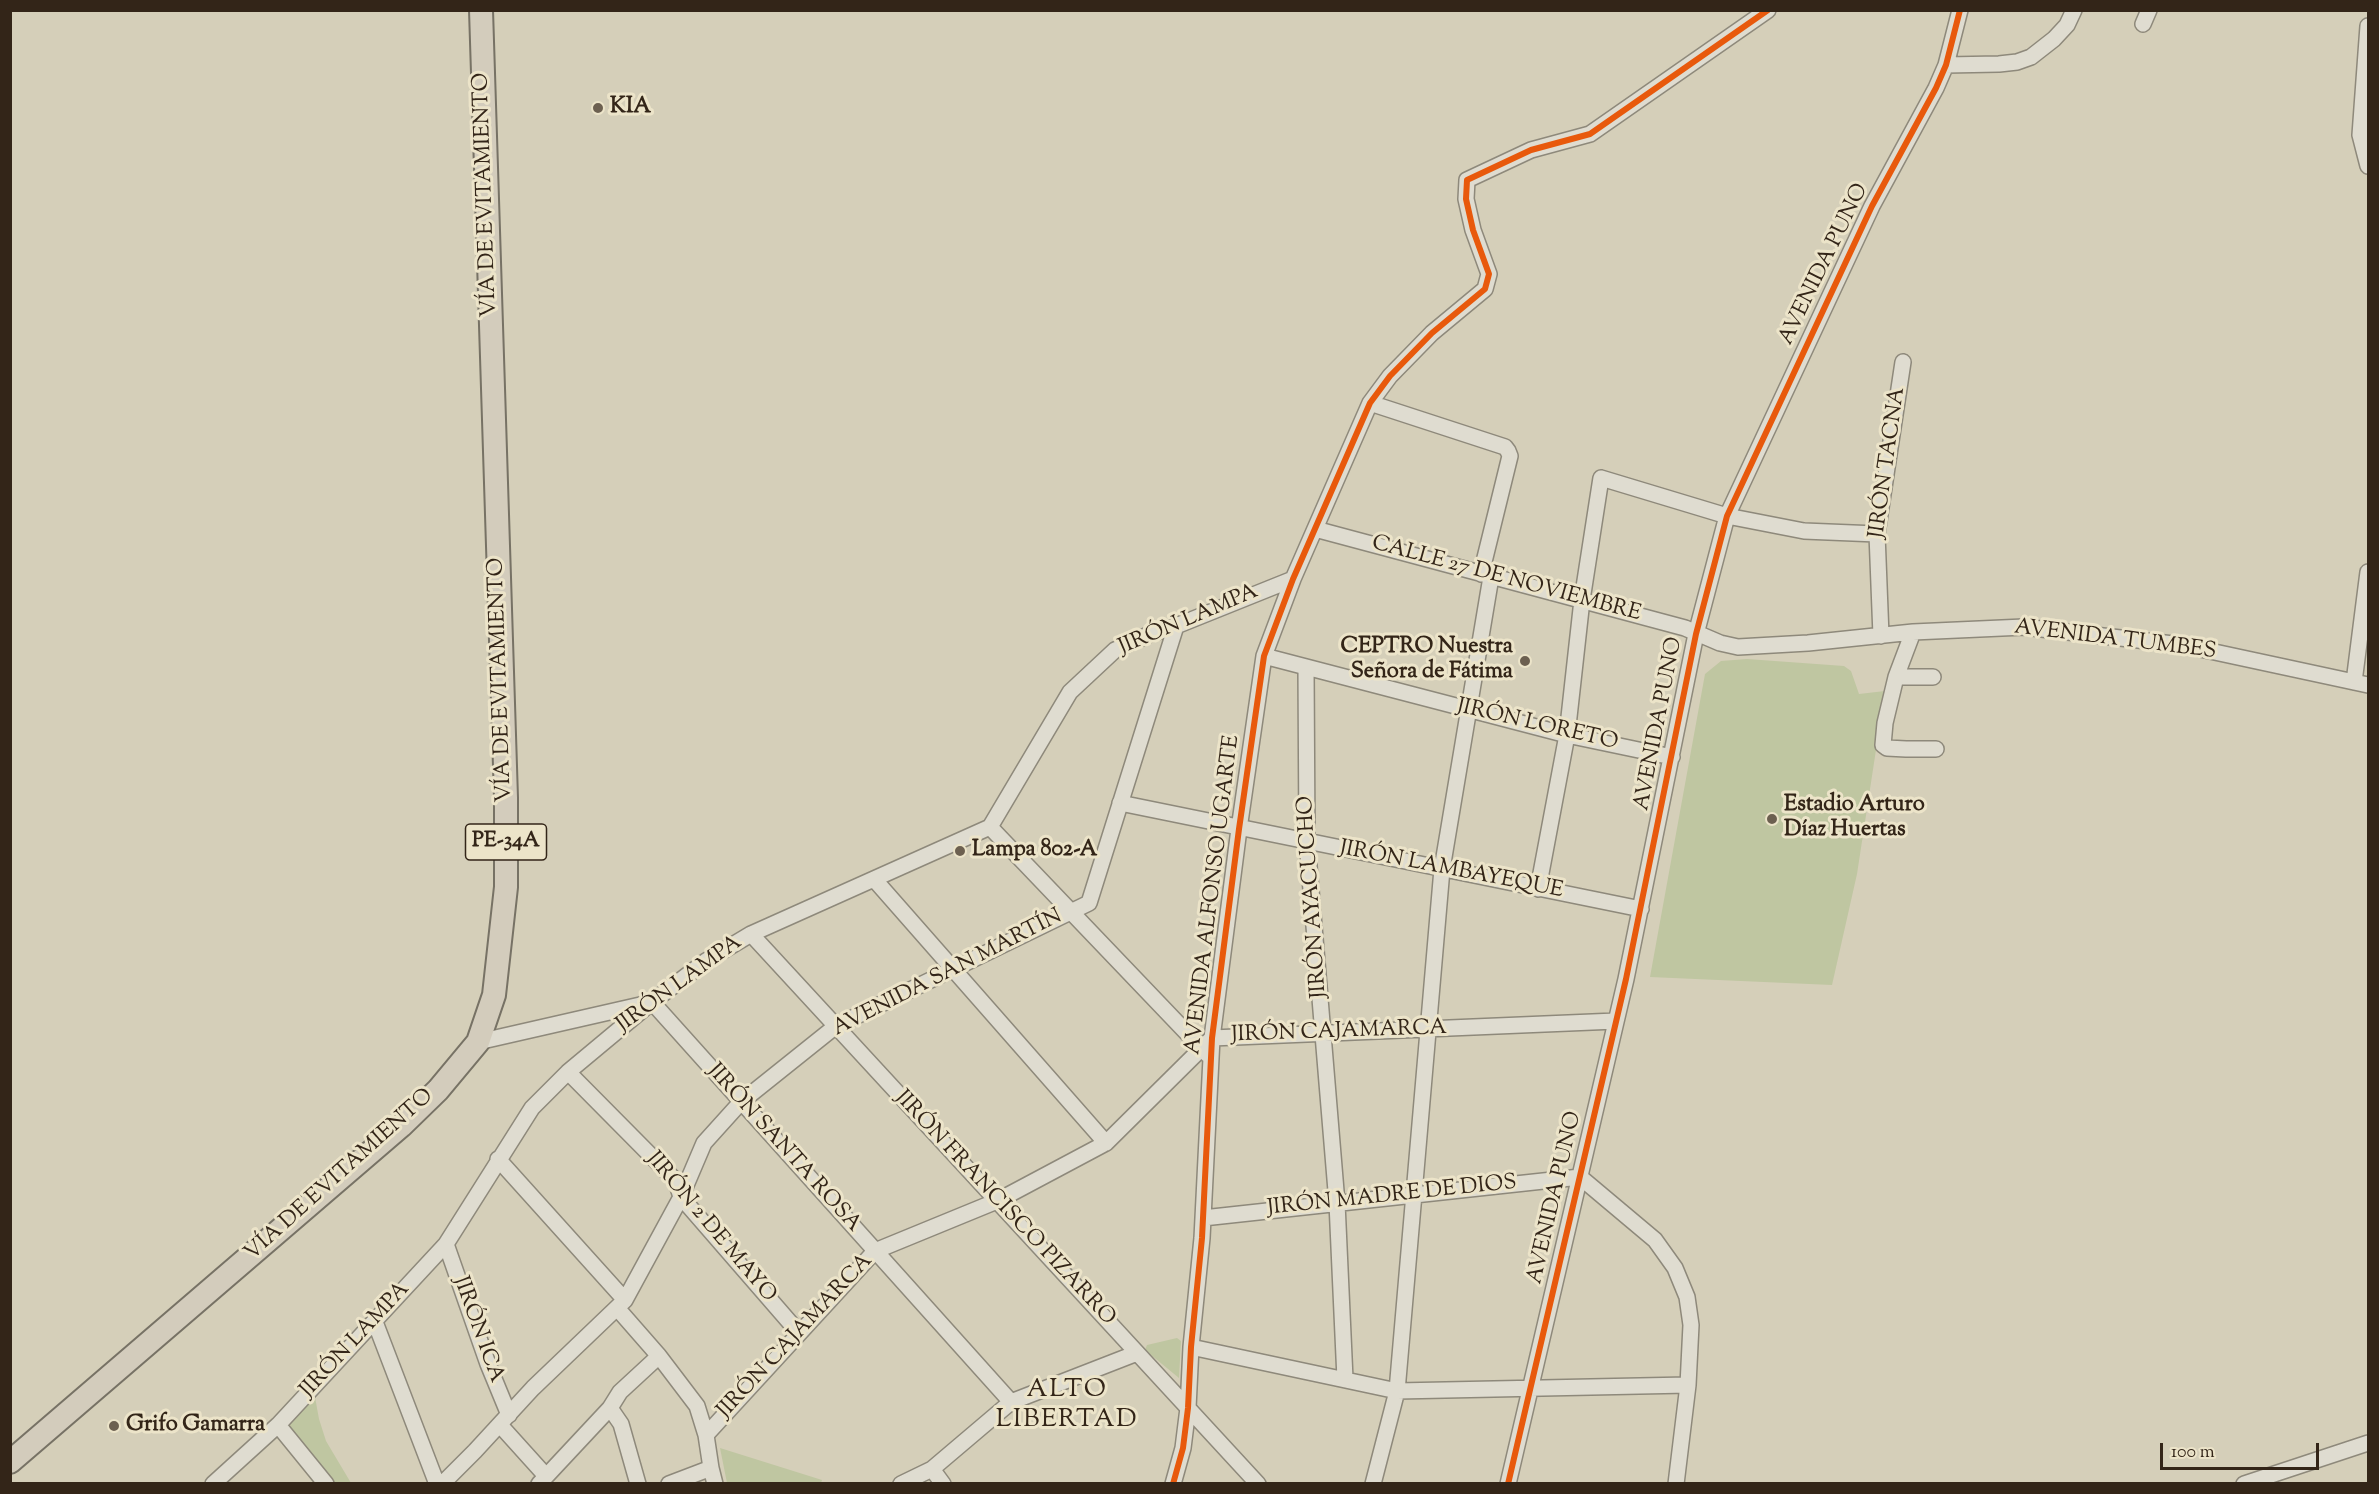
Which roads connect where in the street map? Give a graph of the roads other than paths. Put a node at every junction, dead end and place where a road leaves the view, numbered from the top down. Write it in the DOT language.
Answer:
graph roads {
  1 [pos="481,10"];
  2 [pos="1768,10"];
  3 [pos="1960,10"];
  4 [pos="2074,10"];
  5 [pos="2368,26"];
  6 [pos="1946,65"];
  7 [pos="2368,166"];
  8 [pos="1903,362"];
  9 [pos="1370,403"];
  10 [pos="1727,516"];
  11 [pos="1315,529"];
  12 [pos="1877,534"];
  13 [pos="2368,572"];
  14 [pos="1486,576"];
  15 [pos="1293,579"];
  16 [pos="1582,600"];
  17 [pos="1176,626"];
  18 [pos="1913,632"];
  19 [pos="1696,634"];
  20 [pos="1881,636"];
  21 [pos="1263,656"];
  22 [pos="1305,667"];
  23 [pos="1896,677"];
  24 [pos="1933,677"];
  25 [pos="2361,684"];
  26 [pos="1469,710"];
  27 [pos="1567,735"];
  28 [pos="1936,749"];
  29 [pos="1672,757"];
  30 [pos="1120,803"];
  31 [pos="990,827"];
  32 [pos="1239,829"];
  33 [pos="1307,843"];
  34 [pos="1442,869"];
  35 [pos="874,879"];
  36 [pos="1539,889"];
  37 [pos="1641,909"];
  38 [pos="1071,912"];
  39 [pos="751,934"];
  40 [pos="953,969"];
  41 [pos="651,1002"];
  42 [pos="1616,1021"];
  43 [pos="836,1026"];
  44 [pos="1429,1029"];
  45 [pos="1323,1034"];
  46 [pos="478,1042"];
  47 [pos="1208,1048"];
  48 [pos="568,1072"];
  49 [pos="741,1102"];
  50 [pos="1106,1143"];
  51 [pos="498,1159"];
  52 [pos="1580,1176"];
  53 [pos="1415,1194"];
  54 [pos="681,1197"];
  55 [pos="997,1201"];
  56 [pos="1337,1203"];
  57 [pos="1203,1218"];
  58 [pos="446,1244"];
  59 [pos="875,1251"];
  60 [pos="621,1304"];
  61 [pos="375,1322"];
  62 [pos="799,1333"];
  63 [pos="1191,1347"];
  64 [pos="1137,1353"];
  65 [pos="659,1356"];
  66 [pos="1345,1379"];
  67 [pos="1688,1385"];
  68 [pos="1530,1387"];
  69 [pos="1397,1391"];
  70 [pos="1011,1402"];
  71 [pos="610,1408"];
  72 [pos="1188,1408"];
  73 [pos="504,1420"];
  74 [pos="278,1425"];
  75 [pos="705,1435"];
  76 [pos="2368,1443"];
  77 [pos="10,1462"];
  78 [pos="711,1468"];
  79 [pos="932,1469"];
  80 [pos="542,1480"];
  81 [pos="213,1484"];
  82 [pos="326,1484"];
  83 [pos="437,1484"];
  84 [pos="442,1484"];
  85 [pos="638,1484"];
  86 [pos="669,1484"];
  87 [pos="716,1484"];
  88 [pos="901,1484"];
  89 [pos="943,1484"];
  90 [pos="1173,1484"];
  91 [pos="1258,1484"];
  92 [pos="1373,1484"];
  93 [pos="1508,1484"];
  94 [pos="1676,1484"];
  95 [pos="2244,1484"];
  1 -- 46 [label="highway, VÍA DE EVITAMIENTO / PE-34A"];
  2 -- 9 [label="street, AVENIDA ALFONSO UGARTE"];
  3 -- 6 [label="street, AVENIDA PUNO"];
  4 -- 6 [label="street"];
  5 -- 7 [label="street"];
  6 -- 10 [label="street, AVENIDA PUNO"];
  8 -- 12 [label="street, JIRÓN TACNA"];
  9 -- 11 [label="street, AVENIDA ALFONSO UGARTE"];
  9 -- 14 [label="street"];
  10 -- 12 [label="street"];
  10 -- 16 [label="street"];
  10 -- 19 [label="street, AVENIDA PUNO"];
  11 -- 14 [label="street, CALLE 27 DE NOVIEMBRE"];
  11 -- 15 [label="street, AVENIDA ALFONSO UGARTE"];
  12 -- 20 [label="street, JIRÓN TACNA"];
  13 -- 25 [label="street"];
  14 -- 16 [label="street, CALLE 27 DE NOVIEMBRE"];
  14 -- 26 [label="street"];
  15 -- 17 [label="street, JIRÓN LAMPA"];
  15 -- 21 [label="street, AVENIDA ALFONSO UGARTE"];
  16 -- 19 [label="street, CALLE 27 DE NOVIEMBRE"];
  16 -- 27 [label="street"];
  17 -- 30 [label="street, AVENIDA SAN MARTÍN"];
  17 -- 31 [label="street, JIRÓN LAMPA"];
  18 -- 20 [label="street, AVENIDA TUMBES"];
  18 -- 23 [label="street"];
  18 -- 25 [label="street, AVENIDA TUMBES"];
  19 -- 20 [label="street, AVENIDA TUMBES"];
  19 -- 29 [label="street, AVENIDA PUNO"];
  21 -- 22 [label="street, JIRÓN LORETO"];
  21 -- 32 [label="street, AVENIDA ALFONSO UGARTE"];
  22 -- 26 [label="street, JIRÓN LORETO"];
  22 -- 33 [label="street, JIRÓN AYACUCHO"];
  23 -- 24 [label="street"];
  23 -- 28 [label="street"];
  26 -- 27 [label="street, JIRÓN LORETO"];
  26 -- 34 [label="street"];
  27 -- 29 [label="street, JIRÓN LORETO"];
  27 -- 36 [label="street"];
  29 -- 37 [label="street, AVENIDA PUNO"];
  30 -- 32 [label="street, JIRÓN LAMBAYEQUE"];
  30 -- 38 [label="street, AVENIDA SAN MARTÍN"];
  31 -- 35 [label="street, JIRÓN LAMPA"];
  31 -- 38 [label="street"];
  32 -- 33 [label="street, JIRÓN LAMBAYEQUE"];
  32 -- 47 [label="street, AVENIDA ALFONSO UGARTE"];
  33 -- 34 [label="street, JIRÓN LAMBAYEQUE"];
  33 -- 45 [label="street, JIRÓN AYACUCHO"];
  34 -- 36 [label="street, JIRÓN LAMBAYEQUE"];
  34 -- 44 [label="street"];
  35 -- 39 [label="street, JIRÓN LAMPA"];
  35 -- 40 [label="street"];
  36 -- 37 [label="street, JIRÓN LAMBAYEQUE"];
  37 -- 42 [label="street, AVENIDA PUNO"];
  38 -- 40 [label="street, AVENIDA SAN MARTÍN"];
  38 -- 47 [label="street"];
  39 -- 41 [label="street, JIRÓN LAMPA"];
  39 -- 43 [label="street, JIRÓN FRANCISCO PIZARRO"];
  40 -- 43 [label="street, AVENIDA SAN MARTÍN"];
  40 -- 50 [label="street"];
  41 -- 46 [label="street"];
  41 -- 48 [label="street, JIRÓN LAMPA"];
  41 -- 49 [label="street, JIRÓN SANTA ROSA"];
  42 -- 44 [label="street, JIRÓN CAJAMARCA"];
  42 -- 52 [label="street, AVENIDA PUNO"];
  43 -- 49 [label="street, AVENIDA SAN MARTÍN"];
  43 -- 55 [label="street, JIRÓN FRANCISCO PIZARRO"];
  44 -- 45 [label="street, JIRÓN CAJAMARCA"];
  44 -- 53 [label="street"];
  45 -- 47 [label="street, JIRÓN CAJAMARCA"];
  45 -- 56 [label="street, JIRÓN AYACUCHO"];
  46 -- 77 [label="highway, VÍA DE EVITAMIENTO / PE-34A"];
  47 -- 50 [label="street, JIRÓN CAJAMARCA"];
  47 -- 57 [label="street, AVENIDA ALFONSO UGARTE"];
  48 -- 51 [label="street, JIRÓN LAMPA"];
  48 -- 54 [label="street, JIRÓN 2 DE MAYO"];
  49 -- 54 [label="street, AVENIDA SAN MARTÍN"];
  49 -- 59 [label="street, JIRÓN SANTA ROSA"];
  50 -- 55 [label="street, JIRÓN CAJAMARCA"];
  51 -- 58 [label="street, JIRÓN LAMPA"];
  51 -- 60 [label="street"];
  52 -- 53 [label="street, JIRÓN MADRE DE DIOS"];
  52 -- 67 [label="street"];
  52 -- 68 [label="street, AVENIDA PUNO"];
  53 -- 56 [label="street, JIRÓN MADRE DE DIOS"];
  53 -- 69 [label="street"];
  54 -- 60 [label="street, AVENIDA SAN MARTÍN"];
  54 -- 62 [label="street, JIRÓN 2 DE MAYO"];
  55 -- 59 [label="street, JIRÓN CAJAMARCA"];
  55 -- 64 [label="street, JIRÓN FRANCISCO PIZARRO"];
  56 -- 57 [label="street, JIRÓN MADRE DE DIOS"];
  56 -- 66 [label="street, JIRÓN AYACUCHO"];
  57 -- 63 [label="street, AVENIDA ALFONSO UGARTE"];
  58 -- 61 [label="street, JIRÓN LAMPA"];
  58 -- 73 [label="street, JIRÓN ICA"];
  59 -- 62 [label="street, JIRÓN CAJAMARCA"];
  59 -- 70 [label="street, JIRÓN SANTA ROSA"];
  60 -- 65 [label="street"];
  60 -- 73 [label="street, AVENIDA SAN MARTÍN"];
  61 -- 74 [label="street, JIRÓN LAMPA"];
  61 -- 83 [label="street"];
  62 -- 75 [label="street, JIRÓN CAJAMARCA"];
  63 -- 66 [label="street"];
  63 -- 72 [label="street, AVENIDA ALFONSO UGARTE"];
  64 -- 70 [label="street"];
  64 -- 72 [label="street, JIRÓN FRANCISCO PIZARRO"];
  65 -- 71 [label="street"];
  65 -- 75 [label="street"];
  66 -- 69 [label="street"];
  67 -- 68 [label="street"];
  67 -- 94 [label="street"];
  68 -- 69 [label="street"];
  68 -- 93 [label="street, AVENIDA PUNO"];
  69 -- 92 [label="street"];
  70 -- 79 [label="street"];
  71 -- 80 [label="street"];
  71 -- 85 [label="street"];
  72 -- 90 [label="street, AVENIDA ALFONSO UGARTE"];
  72 -- 91 [label="street, JIRÓN FRANCISCO PIZARRO"];
  73 -- 80 [label="street, JIRÓN ICA"];
  73 -- 84 [label="street, AVENIDA SAN MARTÍN"];
  74 -- 81 [label="street, JIRÓN LAMPA"];
  74 -- 82 [label="street"];
  75 -- 78 [label="street"];
  76 -- 95 [label="street"];
  78 -- 86 [label="street"];
  78 -- 87 [label="street"];
  79 -- 88 [label="street"];
  79 -- 89 [label="street"];
}
